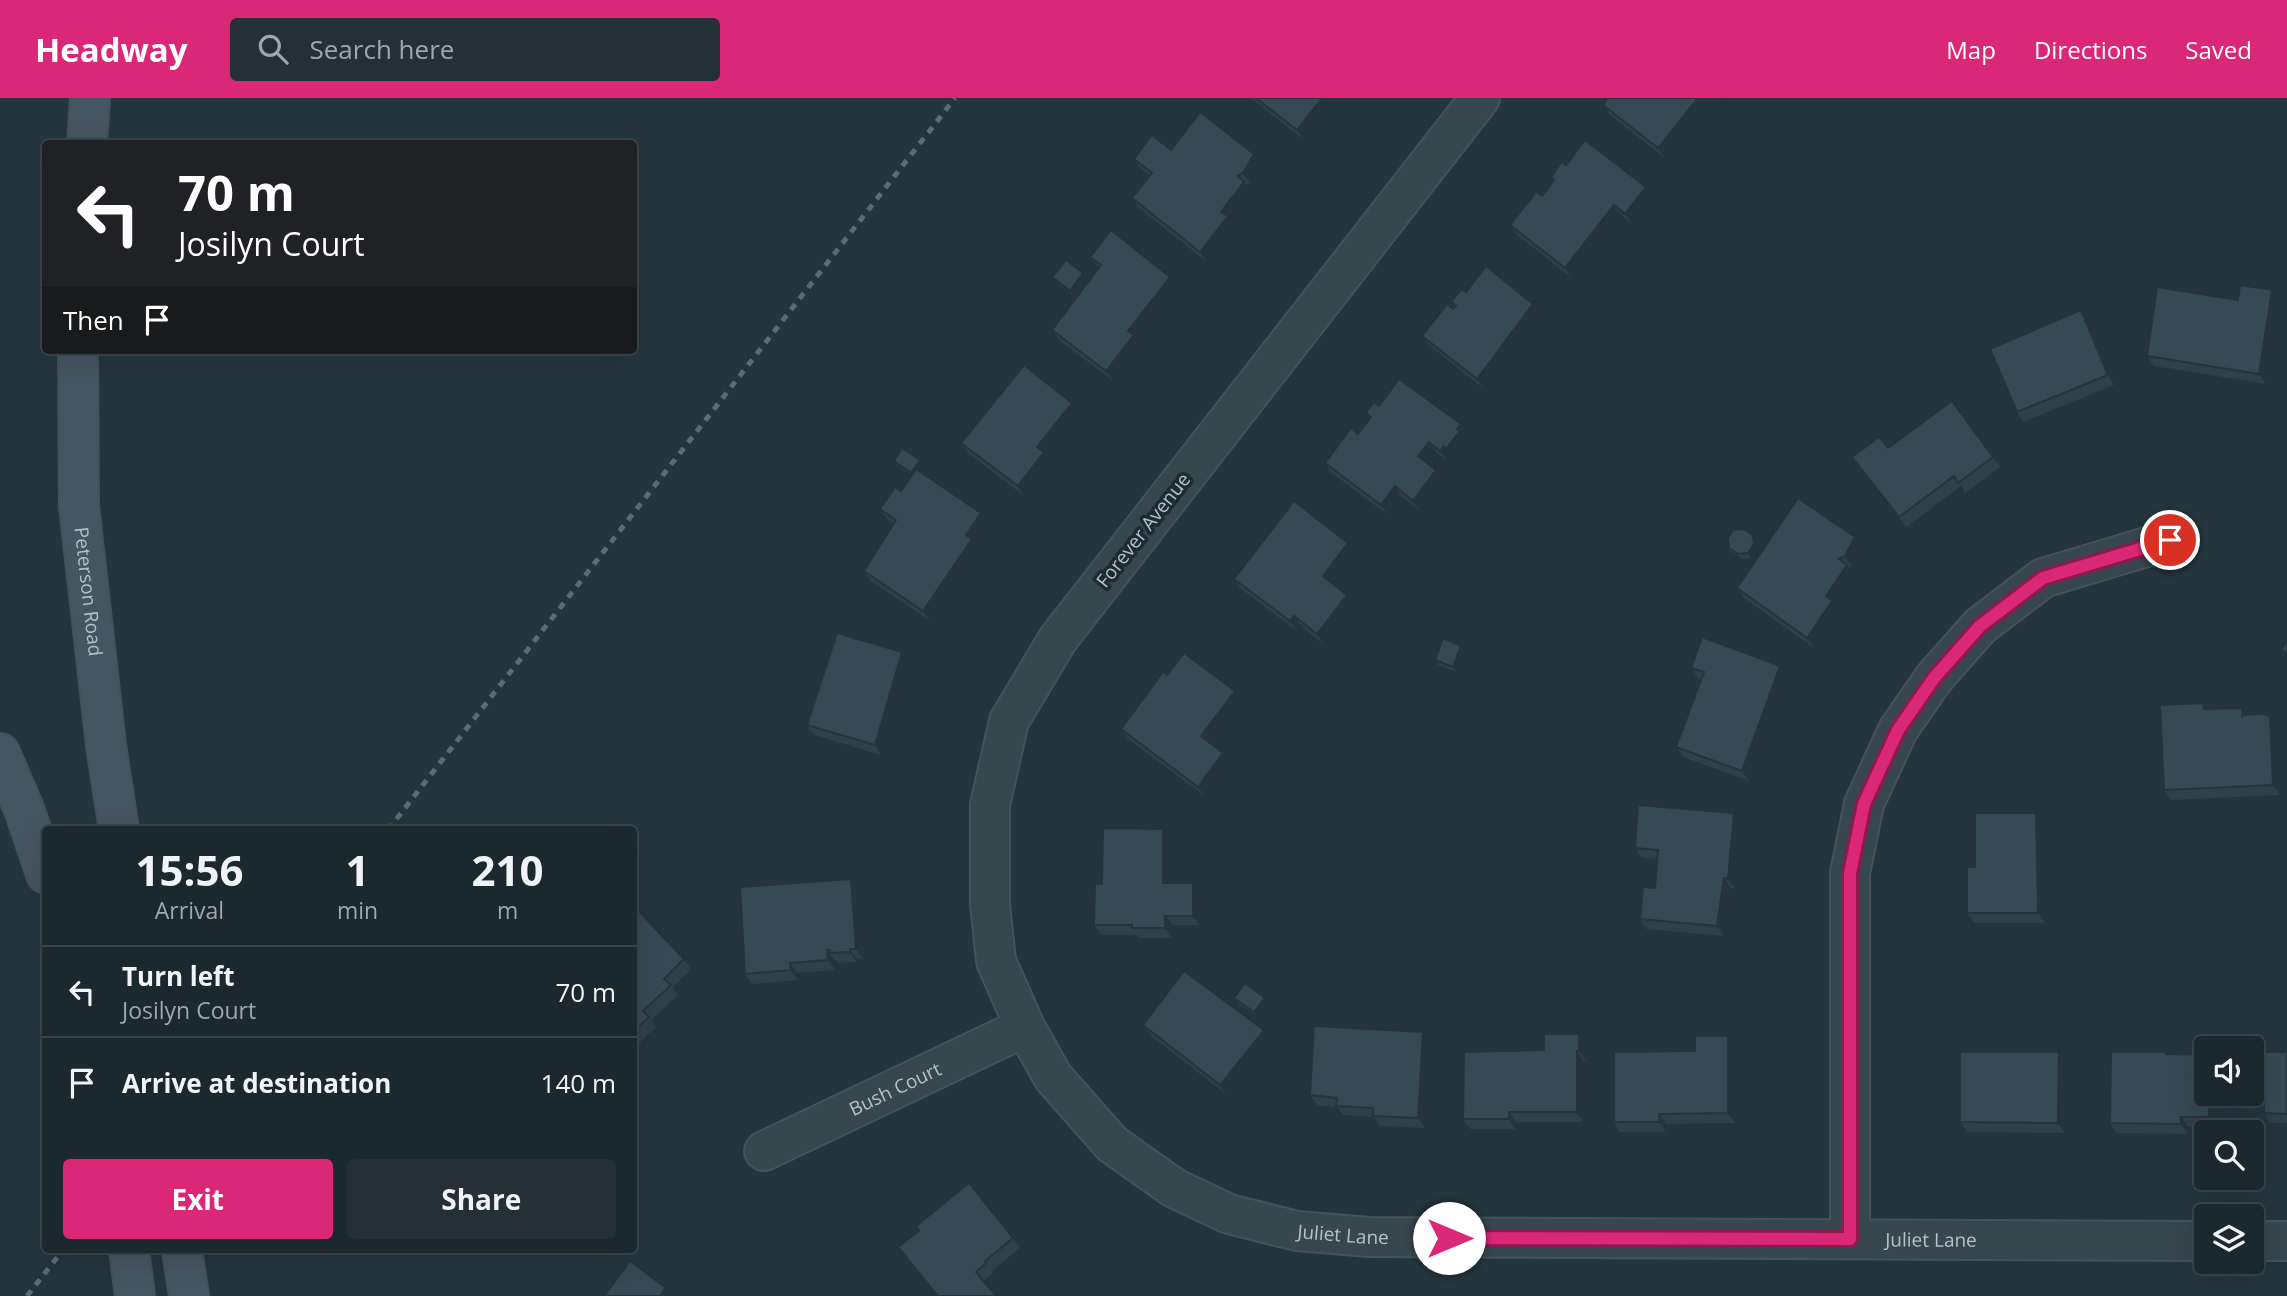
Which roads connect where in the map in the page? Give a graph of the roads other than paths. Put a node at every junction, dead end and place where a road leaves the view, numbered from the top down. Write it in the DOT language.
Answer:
graph roads {
  1 [pos="90,98"];
  2 [pos="1480,98"];
  3 [pos="87,140"];
  4 [pos="78,354"];
  5 [pos="2170,540"];
  6 [pos="0,753"];
  7 [pos="118,826"];
  8 [pos="42,862"];
  9 [pos="1025,1027"];
  10 [pos="764,1151"];
  11 [pos="1850,1239"];
  12 [pos="2194,1241"];
  13 [pos="2264,1241"];
  14 [pos="2287,1241"];
  15 [pos="129,1253"];
  16 [pos="182,1253"];
  17 [pos="135,1296"];
  18 [pos="189,1296"];
  1 -- 3 [label="main road"];
  2 -- 9 [label="street, Forever Avenue"];
  4 -- 7 [label="main road, Peterson Road"];
  5 -- 11 [label="street"];
  6 -- 8 [label="main road"];
  9 -- 10 [label="street, Bush Court"];
  9 -- 11 [label="street, Juliet Lane"];
  11 -- 12 [label="street, Juliet Lane"];
  13 -- 14 [label="street"];
  15 -- 17 [label="main road"];
  16 -- 18 [label="main road"];
}
